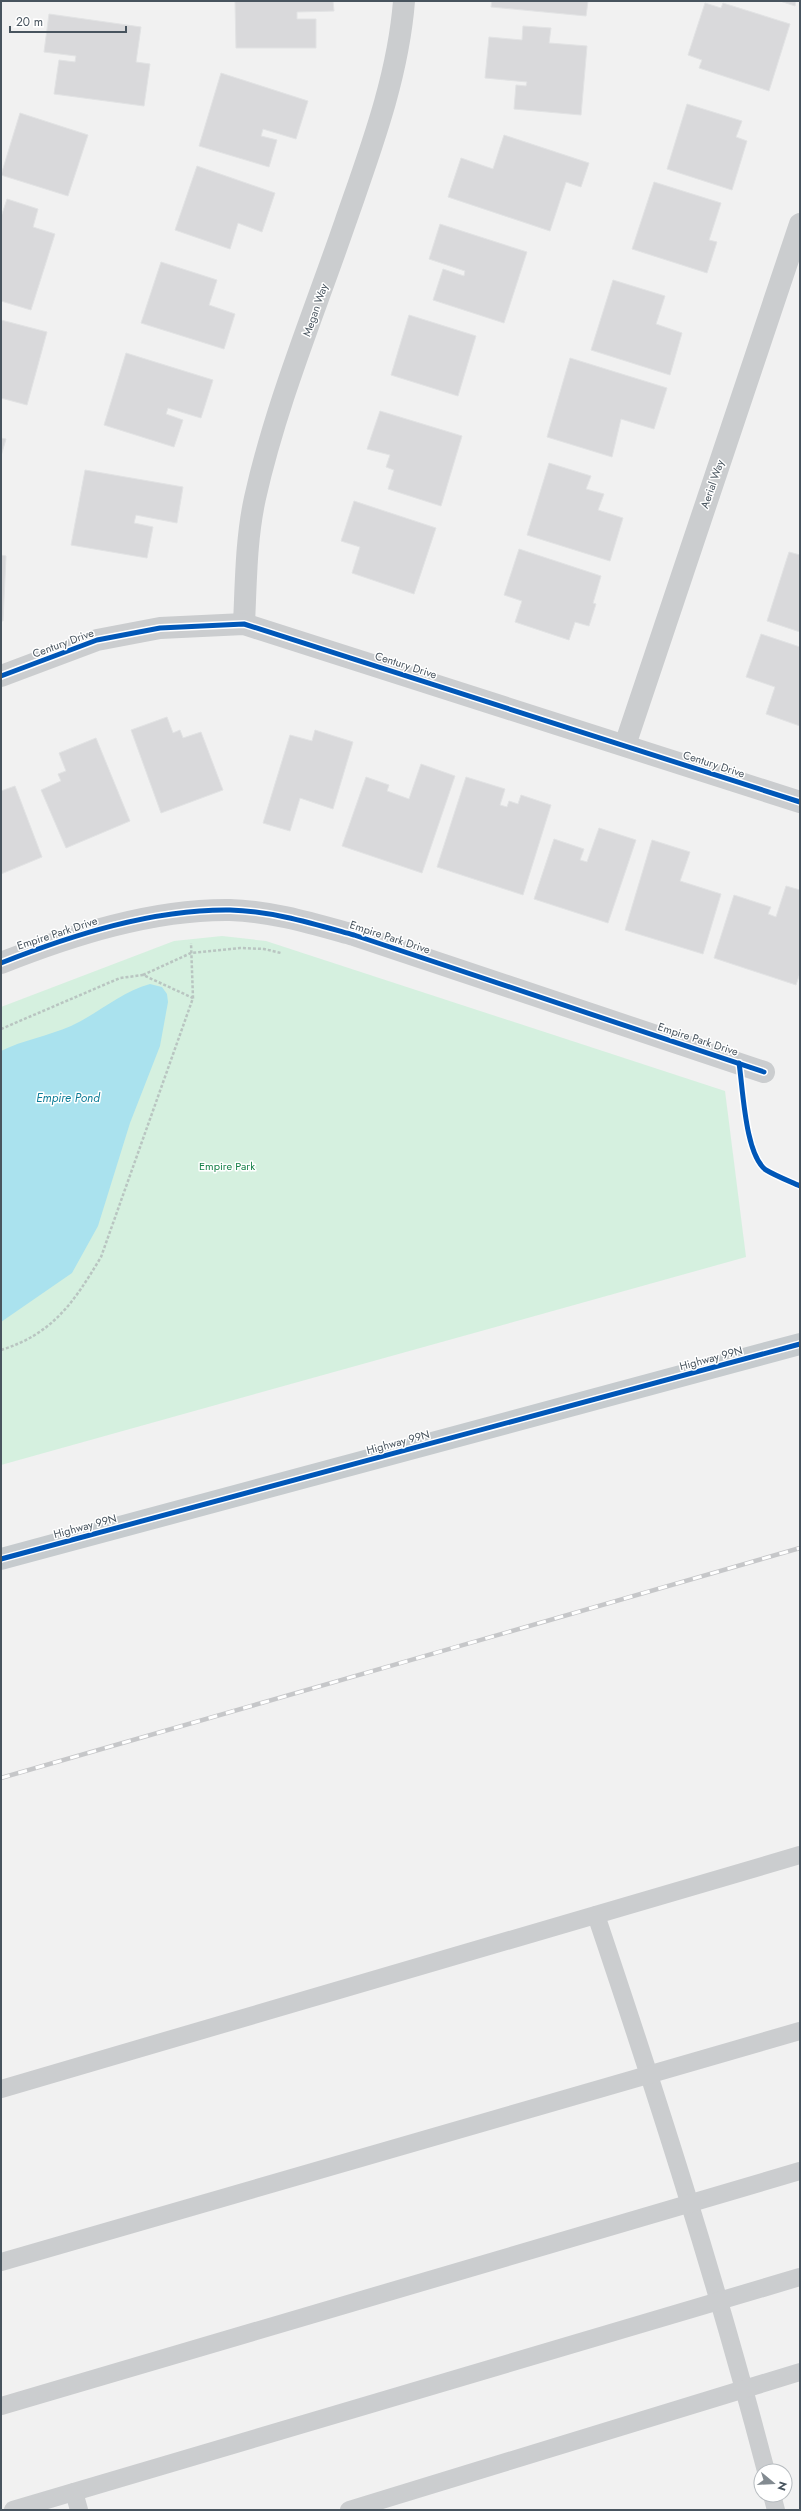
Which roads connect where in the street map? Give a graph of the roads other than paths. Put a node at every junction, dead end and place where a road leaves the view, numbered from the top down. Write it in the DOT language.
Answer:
graph roads {
  1 [pos="404,1"];
  2 [pos="800,224"];
  3 [pos="244,624"];
  4 [pos="1,676"];
  5 [pos="625,745"];
  6 [pos="800,802"];
  7 [pos="1,963"];
  8 [pos="764,1072"];
  9 [pos="800,1344"];
  10 [pos="1,1559"];
  11 [pos="800,1855"];
  12 [pos="596,1915"];
  13 [pos="800,2031"];
  14 [pos="650,2075"];
  15 [pos="1,2089"];
  16 [pos="800,2172"];
  17 [pos="689,2204"];
  18 [pos="1,2262"];
  19 [pos="800,2277"];
  20 [pos="718,2301"];
  21 [pos="800,2372"];
  22 [pos="745,2388"];
  23 [pos="1,2406"];
  24 [pos="764,2463"];
  25 [pos="74,2492"];
  26 [pos="12,2510"];
  27 [pos="79,2510"];
  28 [pos="349,2510"];
  1 -- 3 [label="street, Megan Way"];
  2 -- 5 [label="street, Aerial Way"];
  3 -- 4 [label="street, Century Drive"];
  3 -- 5 [label="street, Century Drive"];
  5 -- 6 [label="street, Century Drive"];
  7 -- 8 [label="street, Empire Park Drive"];
  9 -- 10 [label="main road, Highway 99N"];
  11 -- 12 [label="lane"];
  12 -- 14 [label="lane"];
  12 -- 15 [label="lane"];
  13 -- 14 [label="lane"];
  14 -- 17 [label="lane"];
  14 -- 18 [label="lane"];
  16 -- 17 [label="lane"];
  17 -- 20 [label="lane"];
  17 -- 23 [label="lane"];
  19 -- 20 [label="lane"];
  20 -- 22 [label="lane"];
  20 -- 25 [label="lane"];
  21 -- 22 [label="lane"];
  22 -- 24 [label="lane"];
  22 -- 28 [label="lane"];
  25 -- 26 [label="lane"];
  25 -- 27 [label="lane"];
}
